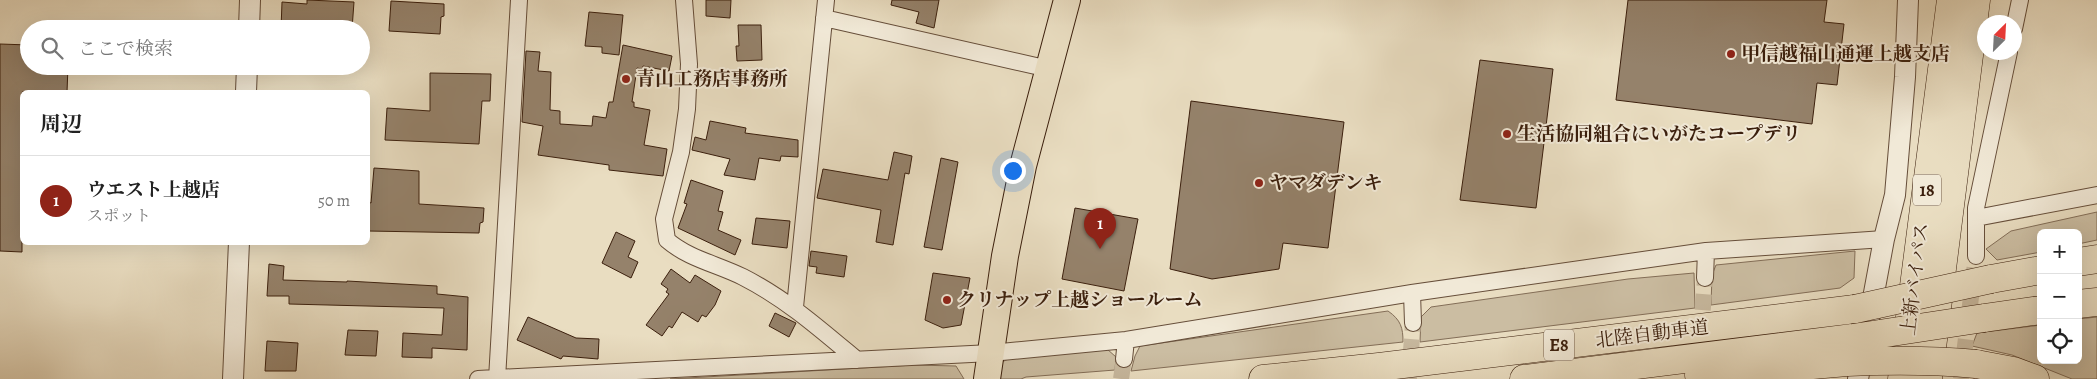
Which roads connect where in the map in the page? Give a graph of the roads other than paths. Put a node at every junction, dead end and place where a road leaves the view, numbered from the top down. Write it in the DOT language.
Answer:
graph roads {
  1 [pos="250,0"];
  2 [pos="519,0"];
  3 [pos="684,0"];
  4 [pos="826,0"];
  5 [pos="1067,0"];
  6 [pos="1908,0"];
  7 [pos="1949,0"];
  8 [pos="1976,0"];
  9 [pos="2020,0"];
  10 [pos="2017,15"];
  11 [pos="824,18"];
  12 [pos="249,20"];
  13 [pos="2008,60"];
  14 [pos="1049,68"];
  15 [pos="247,75"];
  16 [pos="246,90"];
  17 [pos="2097,195"];
  18 [pos="1976,218"];
  19 [pos="1884,239"];
  20 [pos="239,245"];
  21 [pos="1706,251"];
  22 [pos="1976,256"];
  23 [pos="2097,259"];
  24 [pos="2082,261"];
  25 [pos="2037,271"];
  26 [pos="2097,273"];
  27 [pos="2082,275"];
  28 [pos="1705,278"];
  29 [pos="2037,281"];
  30 [pos="1991,283"];
  31 [pos="1412,293"];
  32 [pos="2097,302"];
  33 [pos="2082,304"];
  34 [pos="795,308"];
  35 [pos="2037,311"];
  36 [pos="1412,323"];
  37 [pos="1126,340"];
  38 [pos="991,353"];
  39 [pos="1124,359"];
  40 [pos="858,360"];
  41 [pos="1853,360"];
  42 [pos="497,378"];
  43 [pos="233,379"];
  44 [pos="478,379"];
  45 [pos="987,379"];
  46 [pos="1263,379"];
  47 [pos="1524,379"];
  48 [pos="1650,379"];
  49 [pos="1902,379"];
  50 [pos="1928,379"];
  51 [pos="2036,379"];
  1 -- 12 [label="street"];
  2 -- 42 [label="street"];
  3 -- 34 [label="street"];
  4 -- 11 [label="street"];
  5 -- 14 [label="main road"];
  6 -- 19 [label="street"];
  7 -- 49 [label="highway, 上新バイパス / 18"];
  8 -- 50 [label="highway, 上新バイパス / 18"];
  9 -- 10 [label="street"];
  11 -- 14 [label="street"];
  11 -- 34 [label="street"];
  13 -- 18 [label="street"];
  14 -- 38 [label="main road"];
  15 -- 16 [label="street"];
  17 -- 18 [label="street"];
  18 -- 22 [label="street"];
  19 -- 21 [label="street"];
  19 -- 41 [label="street"];
  20 -- 43 [label="street"];
  21 -- 28 [label="street"];
  21 -- 31 [label="street"];
  23 -- 24 [label="highway"];
  25 -- 30 [label="highway"];
  26 -- 27 [label="highway"];
  29 -- 30 [label="highway"];
  30 -- 46 [label="highway, 北陸自動車道 / E8, bridge"];
  31 -- 36 [label="street"];
  31 -- 37 [label="street"];
  32 -- 33 [label="highway"];
  34 -- 40 [label="street"];
  35 -- 41 [label="highway, 北陸自動車道 / E8, bridge"];
  37 -- 38 [label="street"];
  37 -- 39 [label="street"];
  38 -- 40 [label="street"];
  38 -- 45 [label="main road"];
  40 -- 42 [label="street"];
  41 -- 47 [label="highway, 北陸自動車道 / E8"];
  41 -- 48 [label="highway"];
  41 -- 51 [label="highway, bridge"];
  42 -- 44 [label="street"];
}
